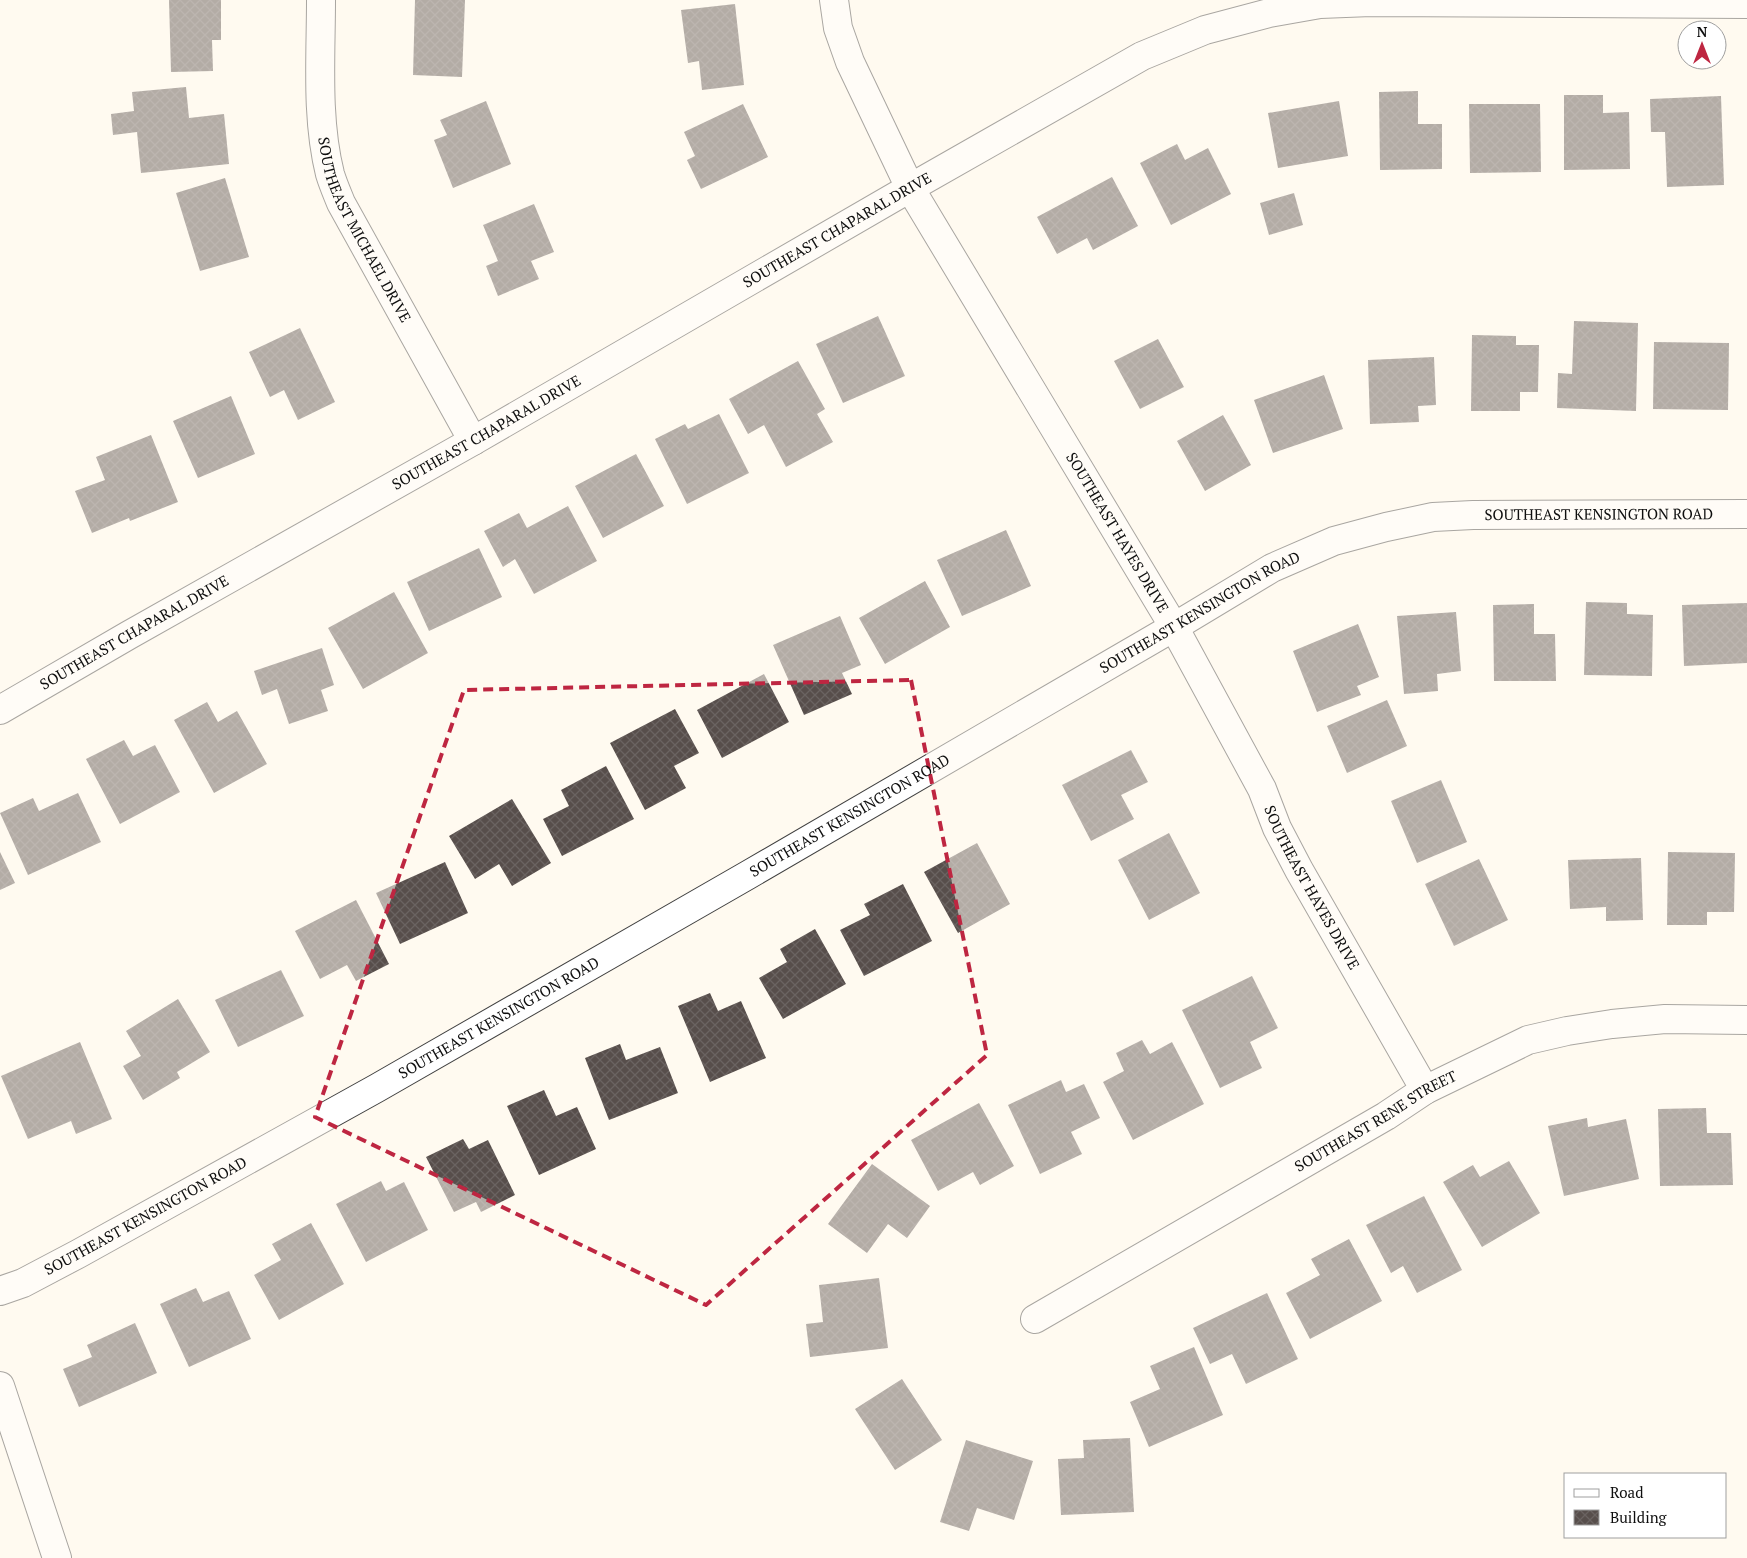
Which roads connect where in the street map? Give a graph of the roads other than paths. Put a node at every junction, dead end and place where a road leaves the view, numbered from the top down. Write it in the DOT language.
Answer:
graph roads {
  1 [pos="321,0"];
  2 [pos="834,0"];
  3 [pos="1747,4"];
  4 [pos="910,188"];
  5 [pos="474,441"];
  6 [pos="1747,514"];
  7 [pos="1174,627"];
  8 [pos="0,710"];
  9 [pos="1747,1020"];
  10 [pos="1425,1090"];
  11 [pos="0,1291"];
  12 [pos="1035,1319"];
  13 [pos="0,1386"];
  14 [pos="57,1558"];
  1 -- 5 [label="street, SOUTHEAST MICHAEL DRIVE"];
  2 -- 4 [label="street, SOUTHEAST HAYES DRIVE"];
  3 -- 4 [label="street, SOUTHEAST CHAPARAL DRIVE"];
  4 -- 5 [label="street, SOUTHEAST CHAPARAL DRIVE"];
  4 -- 7 [label="street, SOUTHEAST HAYES DRIVE"];
  5 -- 8 [label="street, SOUTHEAST CHAPARAL DRIVE"];
  6 -- 7 [label="street, SOUTHEAST KENSINGTON ROAD"];
  7 -- 10 [label="street, SOUTHEAST HAYES DRIVE"];
  7 -- 11 [label="street, SOUTHEAST KENSINGTON ROAD"];
  9 -- 10 [label="street, SOUTHEAST RENE STREET"];
  10 -- 12 [label="street, SOUTHEAST RENE STREET"];
  13 -- 14 [label="street"];
}
